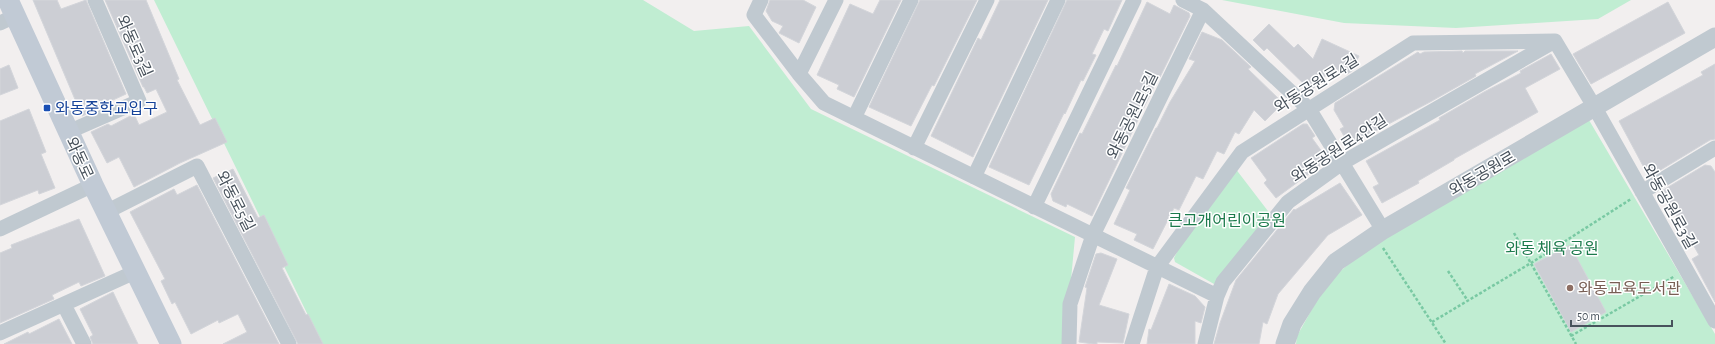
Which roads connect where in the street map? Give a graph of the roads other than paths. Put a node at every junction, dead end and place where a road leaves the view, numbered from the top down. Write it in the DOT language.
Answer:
graph roads {
  1 [pos="95,0"];
  2 [pos="761,0"];
  3 [pos="836,0"];
  4 [pos="911,0"];
  5 [pos="987,0"];
  6 [pos="1058,0"];
  7 [pos="1134,0"];
  8 [pos="1183,0"];
  9 [pos="1203,10"];
  10 [pos="8,13"];
  11 [pos="1715,38"];
  12 [pos="1555,41"];
  13 [pos="799,74"];
  14 [pos="1594,108"];
  15 [pos="1309,109"];
  16 [pos="854,118"];
  17 [pos="68,132"];
  18 [pos="914,148"];
  19 [pos="1713,154"];
  20 [pos="1342,163"];
  21 [pos="974,177"];
  22 [pos="93,185"];
  23 [pos="1642,192"];
  24 [pos="1034,207"];
  25 [pos="106,212"];
  26 [pos="0,229"];
  27 [pos="1379,233"];
  28 [pos="1093,235"];
  29 [pos="1157,267"];
  30 [pos="135,272"];
  31 [pos="1217,296"];
  32 [pos="64,305"];
  33 [pos="1715,321"];
  34 [pos="0,333"];
  35 [pos="84,344"];
  36 [pos="171,344"];
  37 [pos="289,344"];
  38 [pos="1069,344"];
  39 [pos="1132,344"];
  40 [pos="1205,344"];
  41 [pos="1285,344"];
  1 -- 17 [label="street, 와동로3길"];
  2 -- 13 [label="street"];
  3 -- 13 [label="street"];
  4 -- 16 [label="street"];
  5 -- 18 [label="street"];
  6 -- 21 [label="street"];
  7 -- 24 [label="street"];
  8 -- 9 [label="street"];
  9 -- 15 [label="street"];
  9 -- 28 [label="street, 와동공원로5길"];
  10 -- 17 [label="main road, 와동로"];
  11 -- 14 [label="street, 와동공원로"];
  12 -- 14 [label="street"];
  12 -- 15 [label="street, 와동공원로4길"];
  12 -- 20 [label="street, 와동공원로4안길"];
  13 -- 16 [label="street"];
  14 -- 23 [label="street, 와동공원로3길"];
  14 -- 27 [label="street, 와동공원로"];
  15 -- 20 [label="street"];
  15 -- 29 [label="street, 와동공원로4길"];
  16 -- 18 [label="street"];
  17 -- 22 [label="main road, 와동로"];
  18 -- 21 [label="street"];
  19 -- 23 [label="street"];
  20 -- 27 [label="street"];
  20 -- 31 [label="street, 와동공원로4안길"];
  21 -- 24 [label="street"];
  22 -- 25 [label="main road, 와동로"];
  22 -- 26 [label="street"];
  23 -- 33 [label="street, 와동공원로3길"];
  24 -- 28 [label="street"];
  25 -- 30 [label="main road, 와동로"];
  25 -- 37 [label="street, 와동로5길"];
  27 -- 41 [label="street, 와동공원로"];
  28 -- 29 [label="street"];
  28 -- 38 [label="street, 와동공원로5길"];
  29 -- 31 [label="street"];
  29 -- 39 [label="street, 와동공원로4길"];
  30 -- 32 [label="street"];
  30 -- 36 [label="main road, 와동로"];
  31 -- 40 [label="street, 와동공원로4안길"];
  32 -- 34 [label="street"];
  32 -- 35 [label="street"];
}
